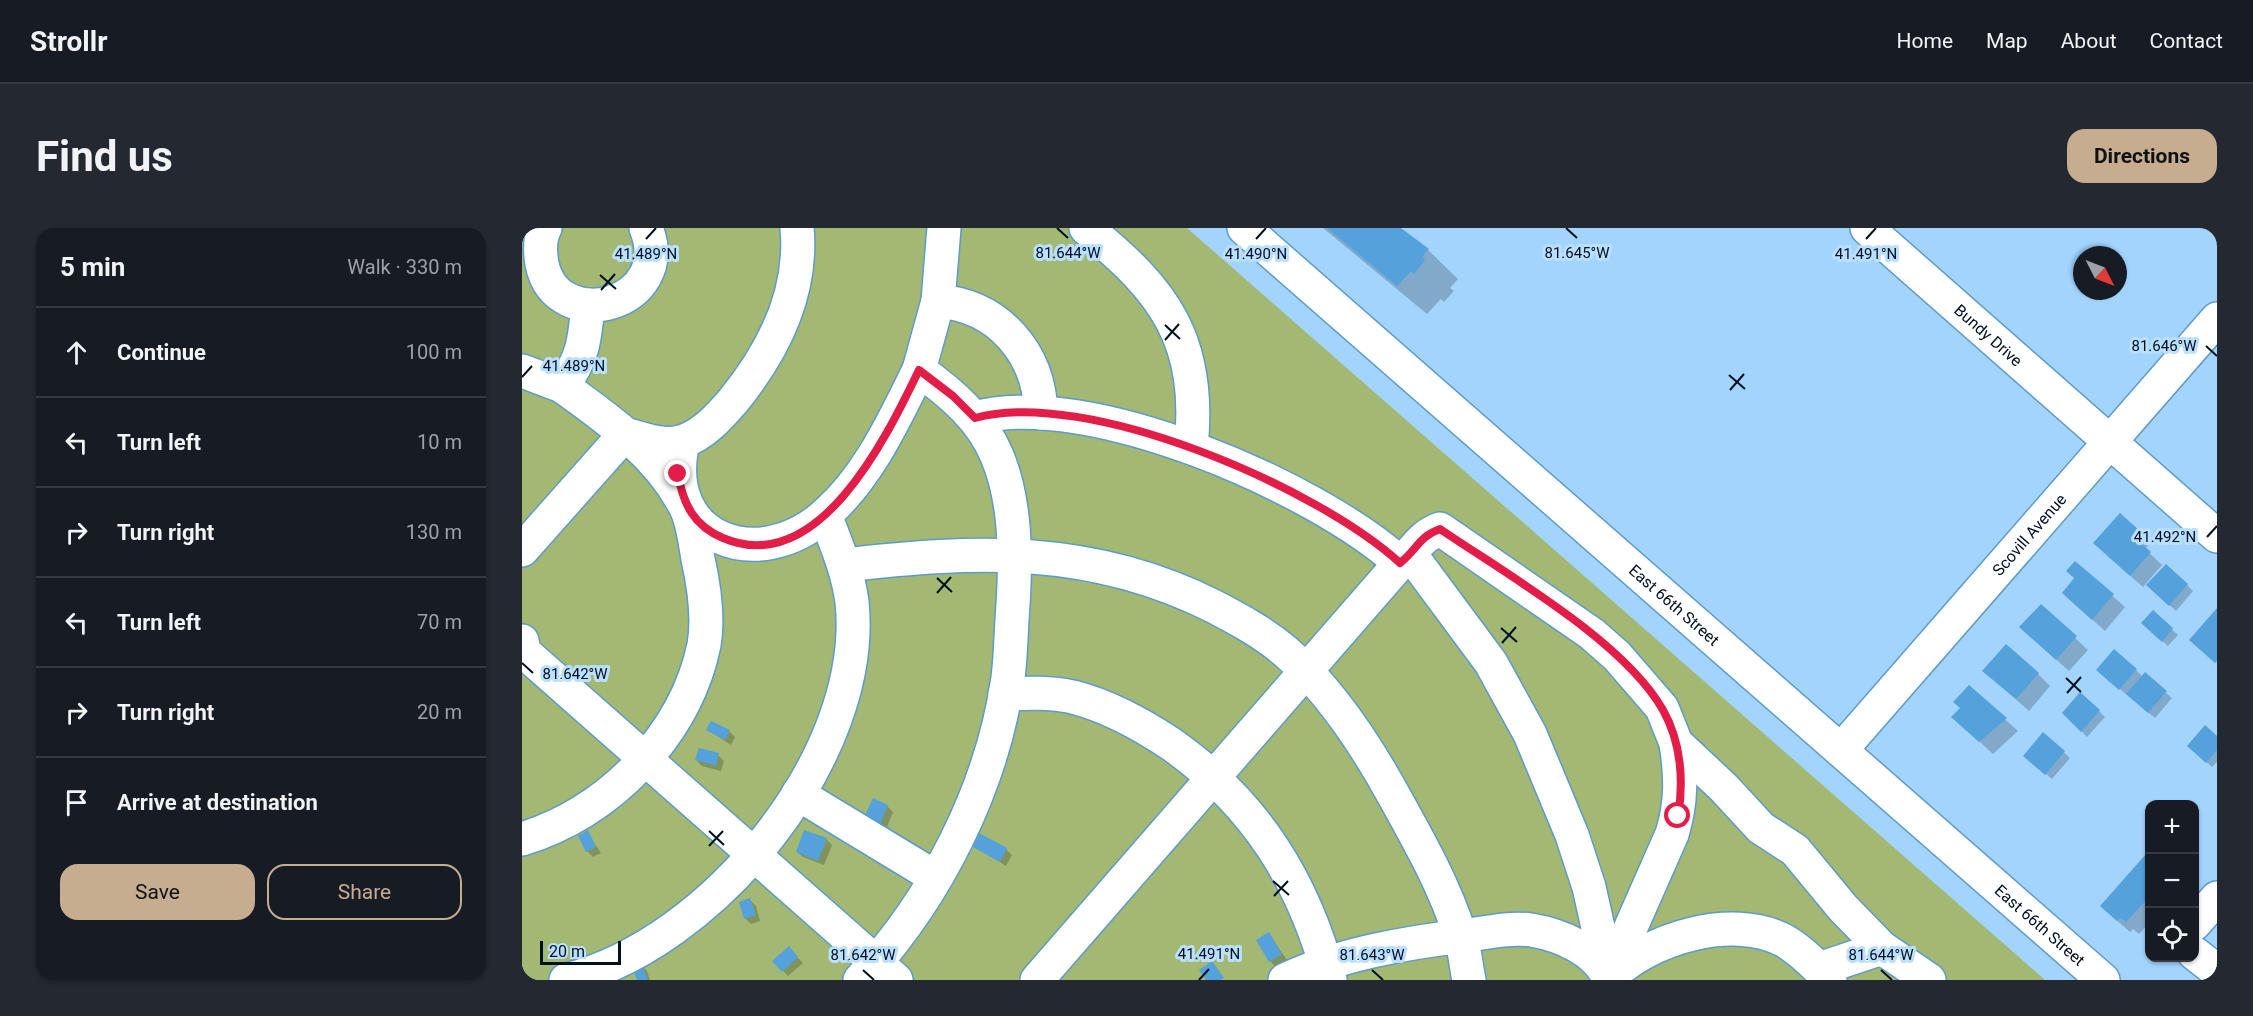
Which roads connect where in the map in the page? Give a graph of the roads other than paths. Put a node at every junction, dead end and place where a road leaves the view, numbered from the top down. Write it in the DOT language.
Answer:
graph roads {
  1 [pos="545,228"];
  2 [pos="646,228"];
  3 [pos="797,228"];
  4 [pos="944,228"];
  5 [pos="1086,228"];
  6 [pos="1244,228"];
  7 [pos="1867,228"];
  8 [pos="938,302"];
  9 [pos="588,305"];
  10 [pos="2217,319"];
  11 [pos="919,370"];
  12 [pos="522,371"];
  13 [pos="561,386"];
  14 [pos="1041,413"];
  15 [pos="975,418"];
  16 [pos="625,434"];
  17 [pos="683,442"];
  18 [pos="2110,442"];
  19 [pos="1191,447"];
  20 [pos="686,508"];
  21 [pos="825,515"];
  22 [pos="2217,536"];
  23 [pos="522,550"];
  24 [pos="1014,557"];
  25 [pos="1406,559"];
  26 [pos="845,565"];
  27 [pos="523,648"];
  28 [pos="1306,672"];
  29 [pos="1005,694"];
  30 [pos="1676,743"];
  31 [pos="1841,750"];
  32 [pos="644,760"];
  33 [pos="1214,777"];
  34 [pos="798,794"];
  35 [pos="522,839"];
  36 [pos="752,855"];
  37 [pos="935,877"];
  38 [pos="2217,898"];
  39 [pos="2199,918"];
  40 [pos="1461,936"];
  41 [pos="1882,948"];
  42 [pos="2199,957"];
  43 [pos="2217,971"];
  44 [pos="1328,973"];
  45 [pos="878,974"];
  46 [pos="1825,974"];
  47 [pos="1610,979"];
  48 [pos="566,980"];
  49 [pos="1037,980"];
  50 [pos="1286,980"];
  51 [pos="1469,980"];
  52 [pos="1929,980"];
  53 [pos="2103,980"];
  1 -- 9 [label="street"];
  2 -- 9 [label="street"];
  3 -- 17 [label="street"];
  4 -- 8 [label="street"];
  5 -- 19 [label="street"];
  6 -- 31 [label="street, East 66th Street"];
  7 -- 18 [label="street, Bundy Drive"];
  8 -- 11 [label="street"];
  8 -- 14 [label="street"];
  9 -- 13 [label="street"];
  10 -- 18 [label="street, Scovill Avenue"];
  11 -- 15 [label="street"];
  11 -- 21 [label="street"];
  12 -- 13 [label="street"];
  13 -- 16 [label="street"];
  14 -- 15 [label="street"];
  14 -- 19 [label="street"];
  15 -- 24 [label="street"];
  16 -- 17 [label="street"];
  16 -- 20 [label="street"];
  16 -- 23 [label="street"];
  17 -- 20 [label="street"];
  18 -- 22 [label="street, Bundy Drive"];
  18 -- 31 [label="street, Scovill Avenue"];
  19 -- 25 [label="street"];
  20 -- 21 [label="street"];
  20 -- 32 [label="street"];
  21 -- 26 [label="street"];
  24 -- 26 [label="street"];
  24 -- 28 [label="street"];
  24 -- 29 [label="street"];
  25 -- 28 [label="street"];
  25 -- 30 [label="street"];
  25 -- 47 [label="street"];
  26 -- 34 [label="street"];
  27 -- 32 [label="street"];
  28 -- 33 [label="street"];
  28 -- 40 [label="street"];
  29 -- 33 [label="street"];
  29 -- 37 [label="street"];
  30 -- 41 [label="street"];
  30 -- 47 [label="street"];
  31 -- 53 [label="street, East 66th Street"];
  32 -- 35 [label="street"];
  32 -- 36 [label="street"];
  33 -- 44 [label="street"];
  33 -- 49 [label="street"];
  34 -- 36 [label="street"];
  34 -- 37 [label="street"];
  36 -- 45 [label="street"];
  36 -- 48 [label="street"];
  37 -- 45 [label="street"];
  38 -- 39 [label="street"];
  40 -- 44 [label="street"];
  40 -- 47 [label="street"];
  40 -- 51 [label="street"];
  41 -- 46 [label="street"];
  41 -- 52 [label="street"];
  42 -- 43 [label="street"];
  44 -- 50 [label="street"];
  46 -- 47 [label="street"];
}
